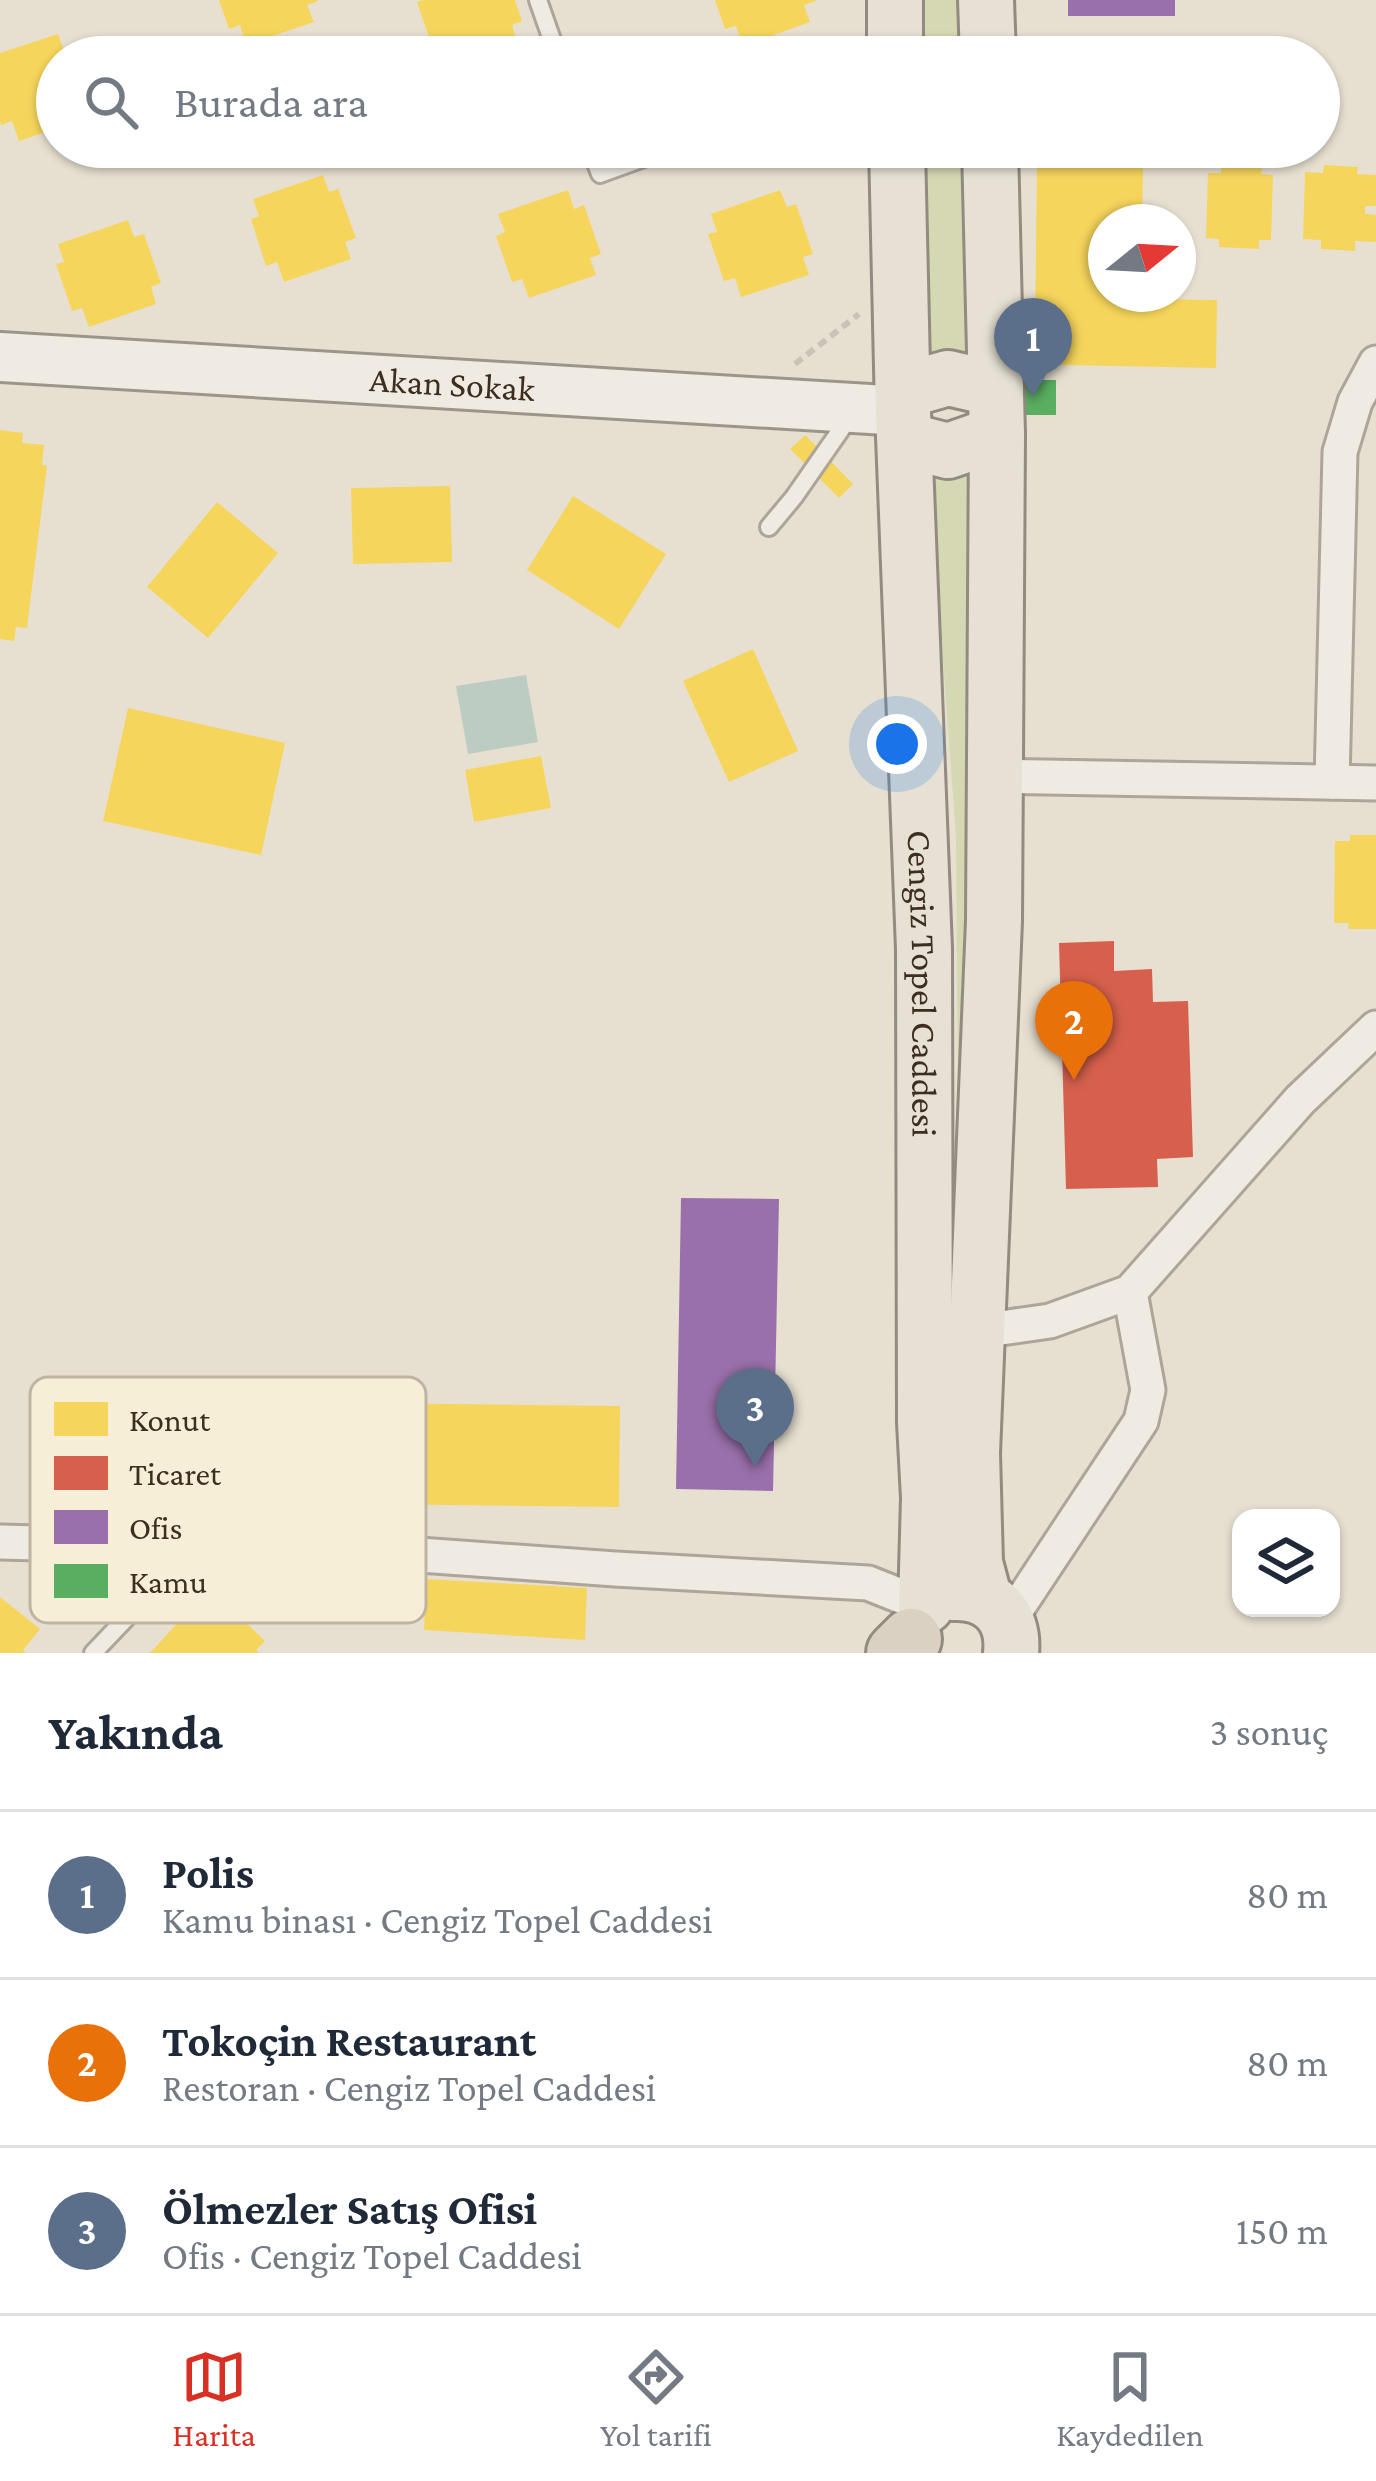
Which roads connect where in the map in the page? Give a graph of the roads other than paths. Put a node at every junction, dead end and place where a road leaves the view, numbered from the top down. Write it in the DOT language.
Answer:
graph roads {
  1 [pos="538,0"];
  2 [pos="895,0"];
  3 [pos="986,0"];
  4 [pos="551,36"];
  5 [pos="895,36"];
  6 [pos="987,36"];
  7 [pos="897,168"];
  8 [pos="990,168"];
  9 [pos="0,357"];
  10 [pos="1376,363"];
  11 [pos="996,411"];
  12 [pos="891,413"];
  13 [pos="769,526"];
  14 [pos="995,776"];
  15 [pos="1332,782"];
  16 [pos="1376,783"];
  17 [pos="1376,1028"];
  18 [pos="1130,1292"];
  19 [pos="977,1327"];
  20 [pos="0,1542"];
  21 [pos="30,1543"];
  22 [pos="426,1555"];
  23 [pos="122,1623"];
  24 [pos="1001,1624"];
  25 [pos="912,1638"];
  26 [pos="93,1653"];
  1 -- 4 [label="lane"];
  2 -- 5 [label="main road"];
  3 -- 6 [label="main road"];
  7 -- 12 [label="main road, Cengiz Topel Caddesi"];
  8 -- 11 [label="main road"];
  9 -- 12 [label="street, Akan Sokak"];
  10 -- 15 [label="street"];
  11 -- 12 [label="main road"];
  11 -- 14 [label="main road"];
  12 -- 13 [label="lane"];
  12 -- 25 [label="main road, Cengiz Topel Caddesi"];
  14 -- 15 [label="street"];
  14 -- 19 [label="main road"];
  15 -- 16 [label="street"];
  17 -- 18 [label="street"];
  18 -- 19 [label="street"];
  18 -- 24 [label="street"];
  19 -- 24 [label="main road"];
  20 -- 21 [label="street"];
  22 -- 25 [label="street"];
  23 -- 26 [label="lane"];
  24 -- 25 [label="main road"];
}
